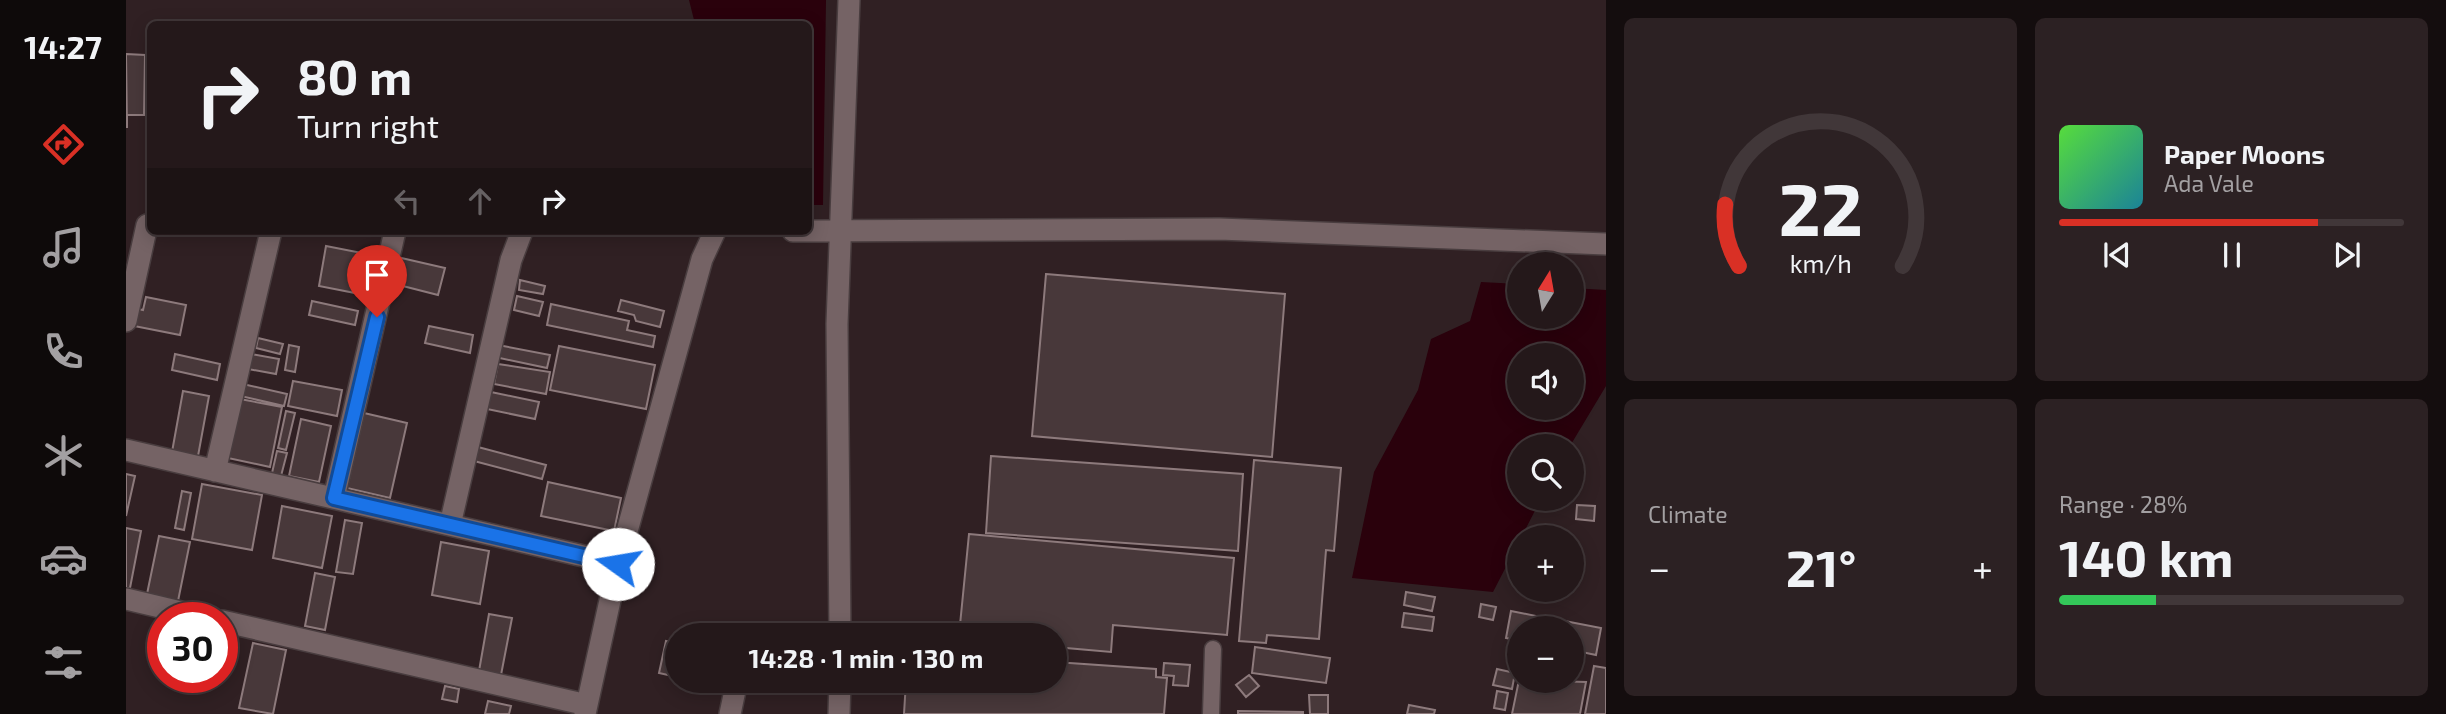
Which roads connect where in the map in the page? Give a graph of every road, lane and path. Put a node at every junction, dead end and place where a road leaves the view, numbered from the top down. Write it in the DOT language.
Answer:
graph roads {
  1 [pos="849,0"];
  2 [pos="141,225"];
  3 [pos="812,231"];
  4 [pos="841,232"];
  5 [pos="270,235"];
  6 [pos="394,235"];
  7 [pos="520,235"];
  8 [pos="713,235"];
  9 [pos="1606,244"];
  10 [pos="126,321"];
  11 [pos="126,450"];
  12 [pos="215,471"];
  13 [pos="334,498"];
  14 [pos="450,525"];
  15 [pos="618,564"];
  16 [pos="126,599"];
  17 [pos="147,604"];
  18 [pos="840,623"];
  19 [pos="238,625"];
  20 [pos="1213,649"];
  21 [pos="734,693"];
  22 [pos="839,693"];
  23 [pos="586,710"];
  24 [pos="730,714"];
  25 [pos="839,714"];
  26 [pos="1211,714"];
  1 -- 4 [label="street"];
  2 -- 10 [label="street"];
  3 -- 4 [label="street"];
  4 -- 9 [label="street"];
  4 -- 18 [label="street"];
  5 -- 12 [label="street"];
  6 -- 13 [label="street"];
  7 -- 14 [label="street"];
  8 -- 15 [label="street"];
  11 -- 12 [label="street"];
  12 -- 13 [label="street"];
  13 -- 14 [label="street"];
  14 -- 15 [label="street"];
  15 -- 23 [label="street"];
  16 -- 17 [label="street"];
  19 -- 23 [label="street"];
  20 -- 26 [label="lane"];
  21 -- 24 [label="street"];
  22 -- 25 [label="street"];
}
